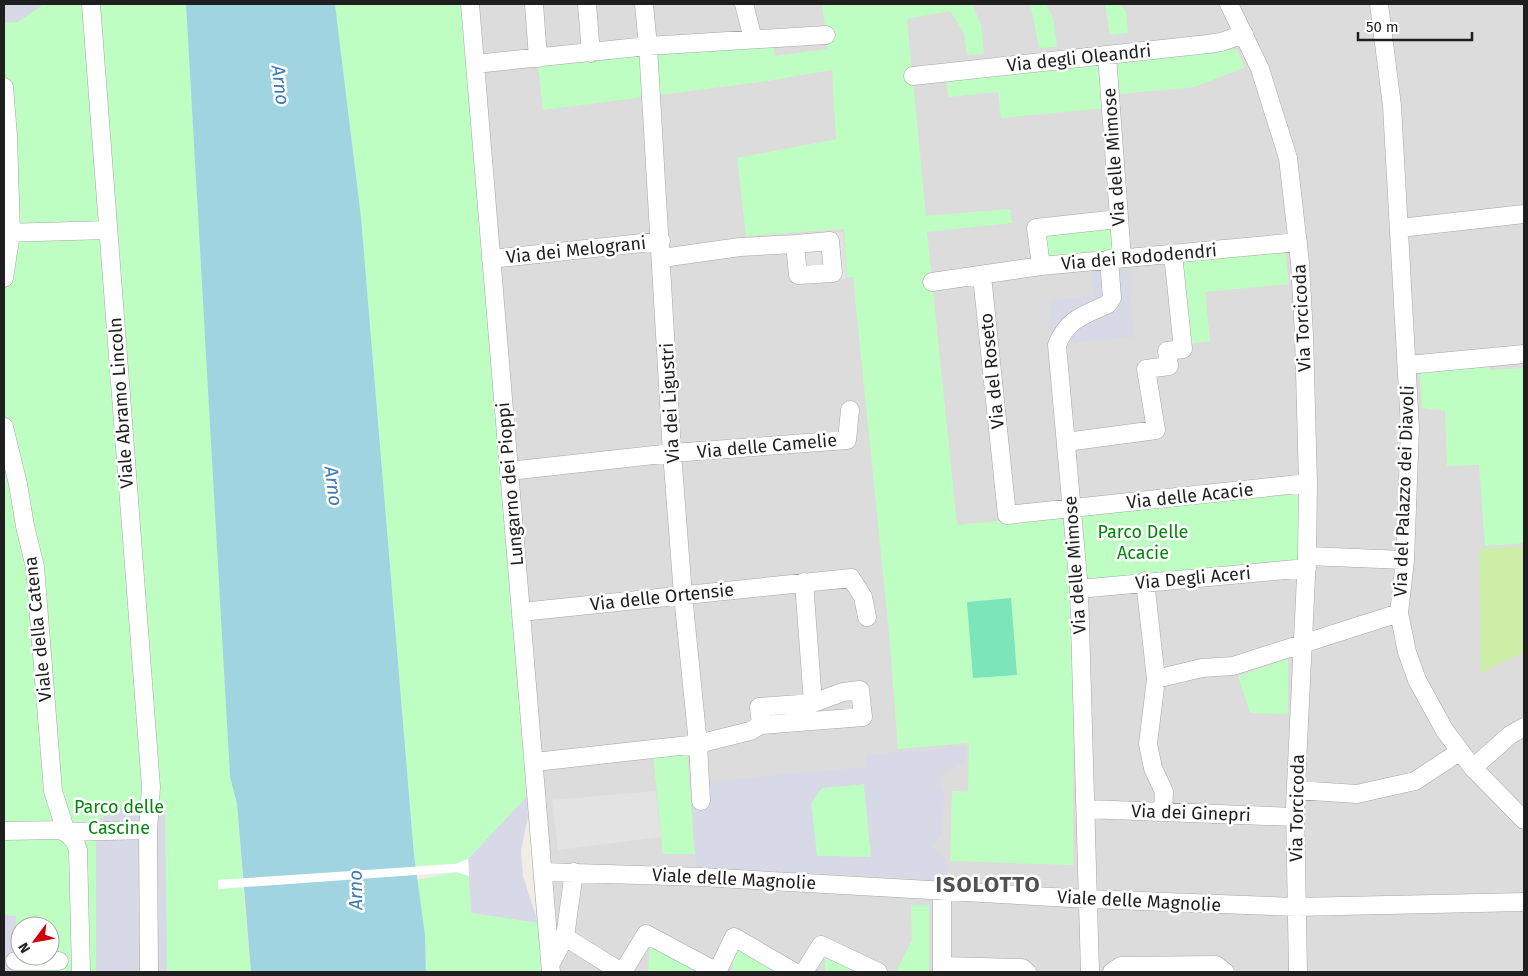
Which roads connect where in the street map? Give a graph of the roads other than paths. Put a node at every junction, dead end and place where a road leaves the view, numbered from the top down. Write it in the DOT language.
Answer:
graph roads {
  1 [pos="90,4"];
  2 [pos="470,4"];
  3 [pos="534,4"];
  4 [pos="586,4"];
  5 [pos="644,4"];
  6 [pos="744,4"];
  7 [pos="1229,4"];
  8 [pos="1379,4"];
  9 [pos="1244,34"];
  10 [pos="826,35"];
  11 [pos="753,39"];
  12 [pos="648,46"];
  13 [pos="591,52"];
  14 [pos="1107,55"];
  15 [pos="538,58"];
  16 [pos="475,64"];
  17 [pos="913,76"];
  18 [pos="4,87"];
  19 [pos="1524,214"];
  20 [pos="1118,219"];
  21 [pos="1400,228"];
  22 [pos="108,230"];
  23 [pos="8,233"];
  24 [pos="1298,242"];
  25 [pos="795,244"];
  26 [pos="661,249"];
  27 [pos="1174,254"];
  28 [pos="491,259"];
  29 [pos="1116,259"];
  30 [pos="1041,266"];
  31 [pos="982,276"];
  32 [pos="4,278"];
  33 [pos="932,282"];
  34 [pos="1524,354"];
  35 [pos="1408,365"];
  36 [pos="850,410"];
  37 [pos="4,426"];
  38 [pos="1066,442"];
  39 [pos="672,453"];
  40 [pos="509,470"];
  41 [pos="1308,483"];
  42 [pos="1072,508"];
  43 [pos="1405,560"];
  44 [pos="1307,562"];
  45 [pos="804,582"];
  46 [pos="1144,582"];
  47 [pos="1079,589"];
  48 [pos="683,595"];
  49 [pos="521,612"];
  50 [pos="1399,613"];
  51 [pos="867,618"];
  52 [pos="1303,644"];
  53 [pos="1156,680"];
  54 [pos="813,703"];
  55 [pos="760,725"];
  56 [pos="1524,727"];
  57 [pos="698,744"];
  58 [pos="1459,752"];
  59 [pos="535,762"];
  60 [pos="1473,768"];
  61 [pos="1296,790"];
  62 [pos="701,801"];
  63 [pos="1086,809"];
  64 [pos="1163,812"];
  65 [pos="1295,817"];
  66 [pos="1524,820"];
  67 [pos="148,830"];
  68 [pos="4,831"];
  69 [pos="69,835"];
  70 [pos="543,872"];
  71 [pos="574,872"];
  72 [pos="942,891"];
  73 [pos="1088,899"];
  74 [pos="1524,902"];
  75 [pos="1296,907"];
  76 [pos="565,937"];
  77 [pos="551,968"];
  78 [pos="942,969"];
  79 [pos="81,972"];
  80 [pos="149,972"];
  81 [pos="622,972"];
  82 [pos="717,972"];
  83 [pos="794,972"];
  84 [pos="804,972"];
  85 [pos="878,972"];
  86 [pos="1027,972"];
  87 [pos="1090,972"];
  88 [pos="1112,972"];
  89 [pos="1225,972"];
  90 [pos="1298,972"];
  1 -- 22 [label="street, Viale Abramo Lincoln"];
  2 -- 16 [label="street, Lungarno dei Pioppi"];
  3 -- 15 [label="street"];
  4 -- 13 [label="street"];
  5 -- 12 [label="street, Via dei Ligustri"];
  6 -- 11 [label="street"];
  7 -- 9 [label="street, Via Torcicoda"];
  8 -- 21 [label="street, Via del Palazzo dei Diavoli"];
  9 -- 14 [label="street, Via degli Oleandri"];
  9 -- 24 [label="street, Via Torcicoda"];
  10 -- 11 [label="street"];
  11 -- 12 [label="street"];
  12 -- 13 [label="street"];
  12 -- 26 [label="street, Via dei Ligustri"];
  13 -- 15 [label="street"];
  14 -- 17 [label="street, Via degli Oleandri"];
  14 -- 20 [label="street, Via delle Mimose"];
  15 -- 16 [label="street"];
  16 -- 28 [label="street, Lungarno dei Pioppi"];
  18 -- 23 [label="street"];
  19 -- 21 [label="street"];
  20 -- 29 [label="street, Via delle Mimose"];
  20 -- 30 [label="street"];
  21 -- 35 [label="street, Via del Palazzo dei Diavoli"];
  22 -- 23 [label="street"];
  22 -- 67 [label="street, Viale Abramo Lincoln"];
  23 -- 32 [label="street"];
  24 -- 27 [label="street, Via dei Rododendri"];
  24 -- 41 [label="street, Via Torcicoda"];
  25 -- 26 [label="street, Via dei Melograni"];
  26 -- 28 [label="street, Via dei Melograni"];
  26 -- 39 [label="street, Via dei Ligustri"];
  27 -- 29 [label="street, Via dei Rododendri"];
  27 -- 38 [label="street"];
  28 -- 40 [label="street, Lungarno dei Pioppi"];
  29 -- 30 [label="street, Via dei Rododendri"];
  29 -- 38 [label="street, Via delle Mimose"];
  30 -- 31 [label="street, Via dei Rododendri"];
  31 -- 33 [label="street"];
  31 -- 42 [label="street, Via del Roseto"];
  34 -- 35 [label="street"];
  35 -- 43 [label="street, Via del Palazzo dei Diavoli"];
  36 -- 39 [label="street, Via delle Camelie"];
  37 -- 69 [label="street, Viale della Catena"];
  38 -- 42 [label="street, Via delle Mimose"];
  39 -- 40 [label="street, Via delle Camelie"];
  39 -- 48 [label="street, Via dei Ligustri"];
  40 -- 49 [label="street, Lungarno dei Pioppi"];
  41 -- 42 [label="street, Via delle Acacie"];
  41 -- 44 [label="street, Via Torcicoda"];
  42 -- 47 [label="street, Via delle Mimose"];
  43 -- 44 [label="street, Via Degli Aceri"];
  43 -- 50 [label="street, Via del Palazzo dei Diavoli"];
  44 -- 46 [label="street, Via Degli Aceri"];
  44 -- 52 [label="street, Via Torcicoda"];
  45 -- 48 [label="street, Via delle Ortensie"];
  45 -- 51 [label="street, Via delle Ortensie"];
  45 -- 54 [label="street"];
  46 -- 47 [label="street, Via Degli Aceri"];
  46 -- 53 [label="street"];
  47 -- 63 [label="street, Via delle Mimose"];
  48 -- 49 [label="street, Via delle Ortensie"];
  48 -- 57 [label="street, Via dei Ligustri"];
  49 -- 59 [label="street, Lungarno dei Pioppi"];
  50 -- 52 [label="street"];
  50 -- 58 [label="street, Via del Palazzo dei Diavoli"];
  52 -- 53 [label="street"];
  52 -- 61 [label="street, Via Torcicoda"];
  53 -- 64 [label="street"];
  54 -- 55 [label="street"];
  54 -- 55 [label="street"];
  55 -- 57 [label="street"];
  56 -- 60 [label="street"];
  57 -- 59 [label="street"];
  57 -- 62 [label="street, Via dei Ligustri"];
  58 -- 60 [label="street, Via del Palazzo dei Diavoli"];
  58 -- 61 [label="street"];
  59 -- 70 [label="street, Lungarno dei Pioppi"];
  60 -- 66 [label="street, Via del Palazzo dei Diavoli"];
  61 -- 65 [label="street, Via Torcicoda"];
  63 -- 64 [label="street, Via dei Ginepri"];
  63 -- 73 [label="street, Via delle Mimose"];
  64 -- 65 [label="street, Via dei Ginepri"];
  65 -- 75 [label="street, Via Torcicoda"];
  67 -- 69 [label="street"];
  67 -- 80 [label="street, Viale Abramo Lincoln"];
  68 -- 69 [label="street"];
  69 -- 79 [label="street, Viale della Catena"];
  70 -- 71 [label="street, Viale delle Magnolie"];
  70 -- 77 [label="street, Lungarno dei Pioppi"];
  71 -- 72 [label="street, Viale delle Magnolie"];
  71 -- 76 [label="street, Lungarno dei Pioppi"];
  72 -- 73 [label="street, Viale delle Magnolie"];
  72 -- 78 [label="street"];
  73 -- 75 [label="street, Viale delle Magnolie"];
  73 -- 87 [label="street, Via delle Mimose"];
  74 -- 75 [label="street, Viale delle Magnolie"];
  75 -- 90 [label="street, Via Torcicoda"];
  76 -- 77 [label="street, Lungarno dei Pioppi"];
  76 -- 81 [label="street"];
  78 -- 86 [label="street"];
  81 -- 82 [label="street"];
  82 -- 83 [label="street"];
  84 -- 85 [label="street"];
  88 -- 89 [label="street"];
}
